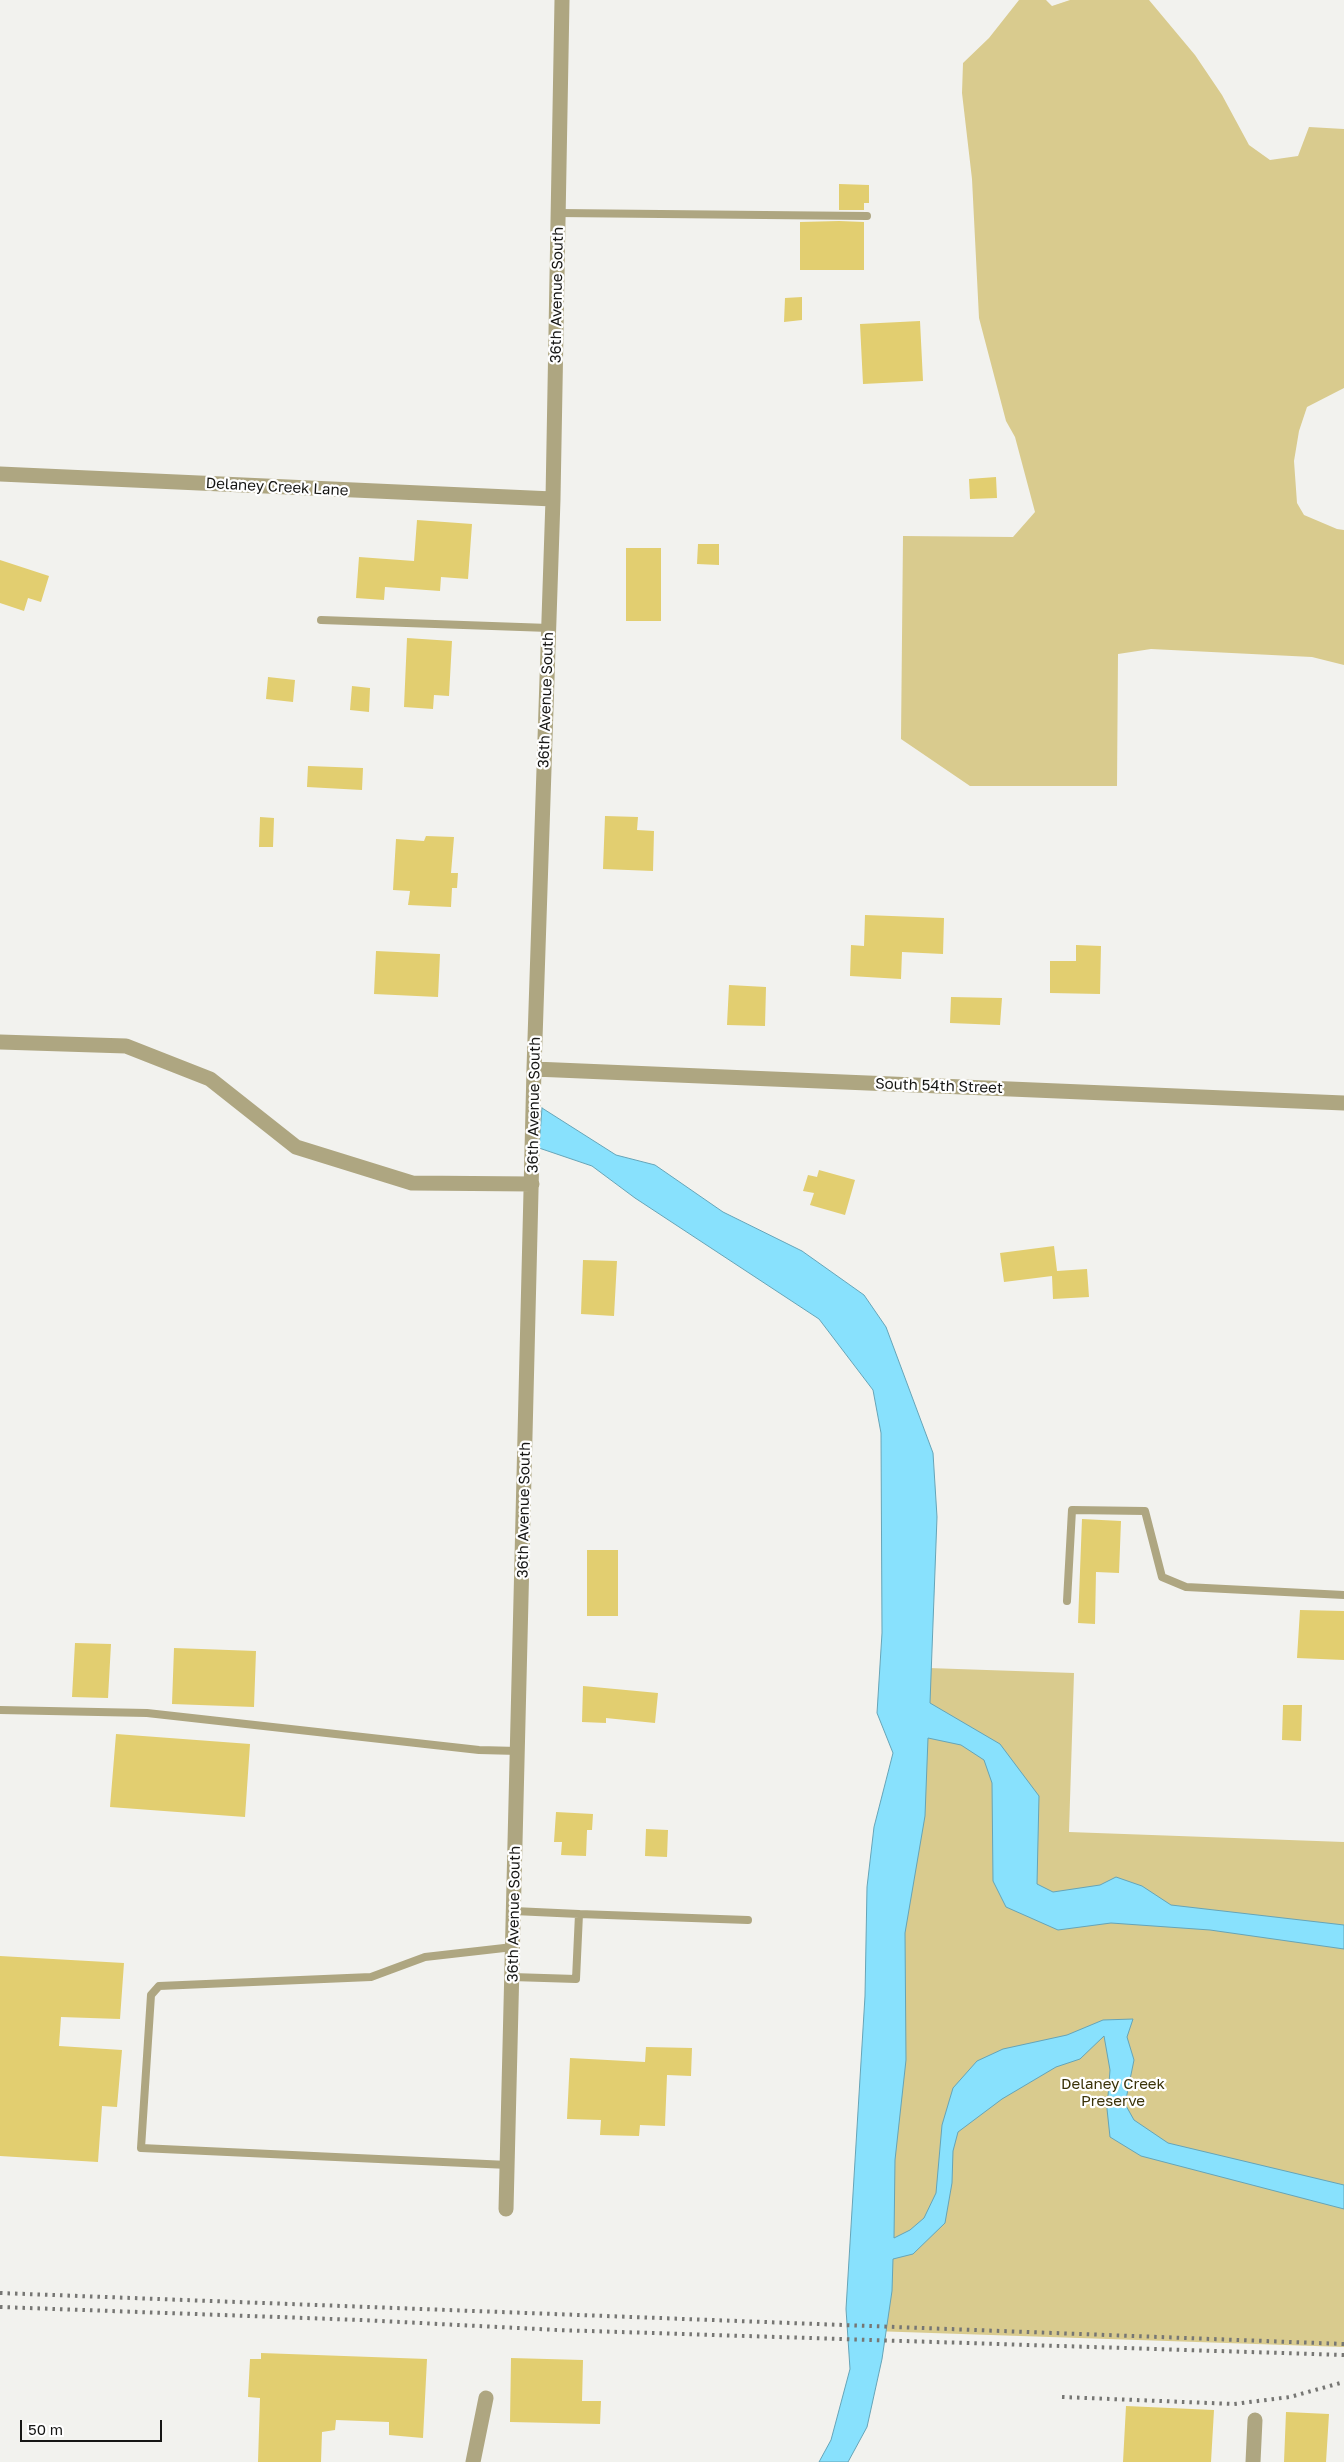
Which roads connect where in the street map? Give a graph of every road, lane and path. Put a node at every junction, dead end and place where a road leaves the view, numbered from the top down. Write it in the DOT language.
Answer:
graph roads {
  1 [pos="562,0"];
  2 [pos="558,213"];
  3 [pos="867,216"];
  4 [pos="0,474"];
  5 [pos="553,499"];
  6 [pos="321,620"];
  7 [pos="549,628"];
  8 [pos="0,1042"];
  9 [pos="534,1069"];
  10 [pos="1344,1103"];
  11 [pos="532,1184"];
  12 [pos="1344,1595"];
  13 [pos="1067,1601"];
  14 [pos="0,1710"];
  15 [pos="518,1751"];
  16 [pos="514,1910"];
  17 [pos="579,1914"];
  18 [pos="748,1920"];
  19 [pos="513,1947"];
  20 [pos="512,1977"];
  21 [pos="508,2165"];
  22 [pos="506,2209"];
  23 [pos="486,2398"];
  24 [pos="1255,2420"];
  25 [pos="473,2462"];
  26 [pos="1253,2462"];
  1 -- 2 [label="street, 36th Avenue South"];
  2 -- 3 [label="lane"];
  2 -- 5 [label="street, 36th Avenue South"];
  4 -- 5 [label="street, Delaney Creek Lane"];
  5 -- 7 [label="street, 36th Avenue South"];
  6 -- 7 [label="lane"];
  7 -- 9 [label="street, 36th Avenue South"];
  8 -- 11 [label="street"];
  9 -- 10 [label="street, South 54th Street"];
  9 -- 11 [label="street, 36th Avenue South"];
  11 -- 15 [label="street, 36th Avenue South"];
  12 -- 13 [label="lane"];
  14 -- 15 [label="lane"];
  15 -- 16 [label="street, 36th Avenue South"];
  16 -- 17 [label="lane"];
  16 -- 19 [label="street, 36th Avenue South"];
  17 -- 18 [label="lane"];
  17 -- 20 [label="lane"];
  19 -- 20 [label="street, 36th Avenue South"];
  19 -- 21 [label="lane"];
  20 -- 21 [label="street, 36th Avenue South"];
  21 -- 22 [label="street, 36th Avenue South"];
  23 -- 25 [label="street"];
  24 -- 26 [label="street"];
}
